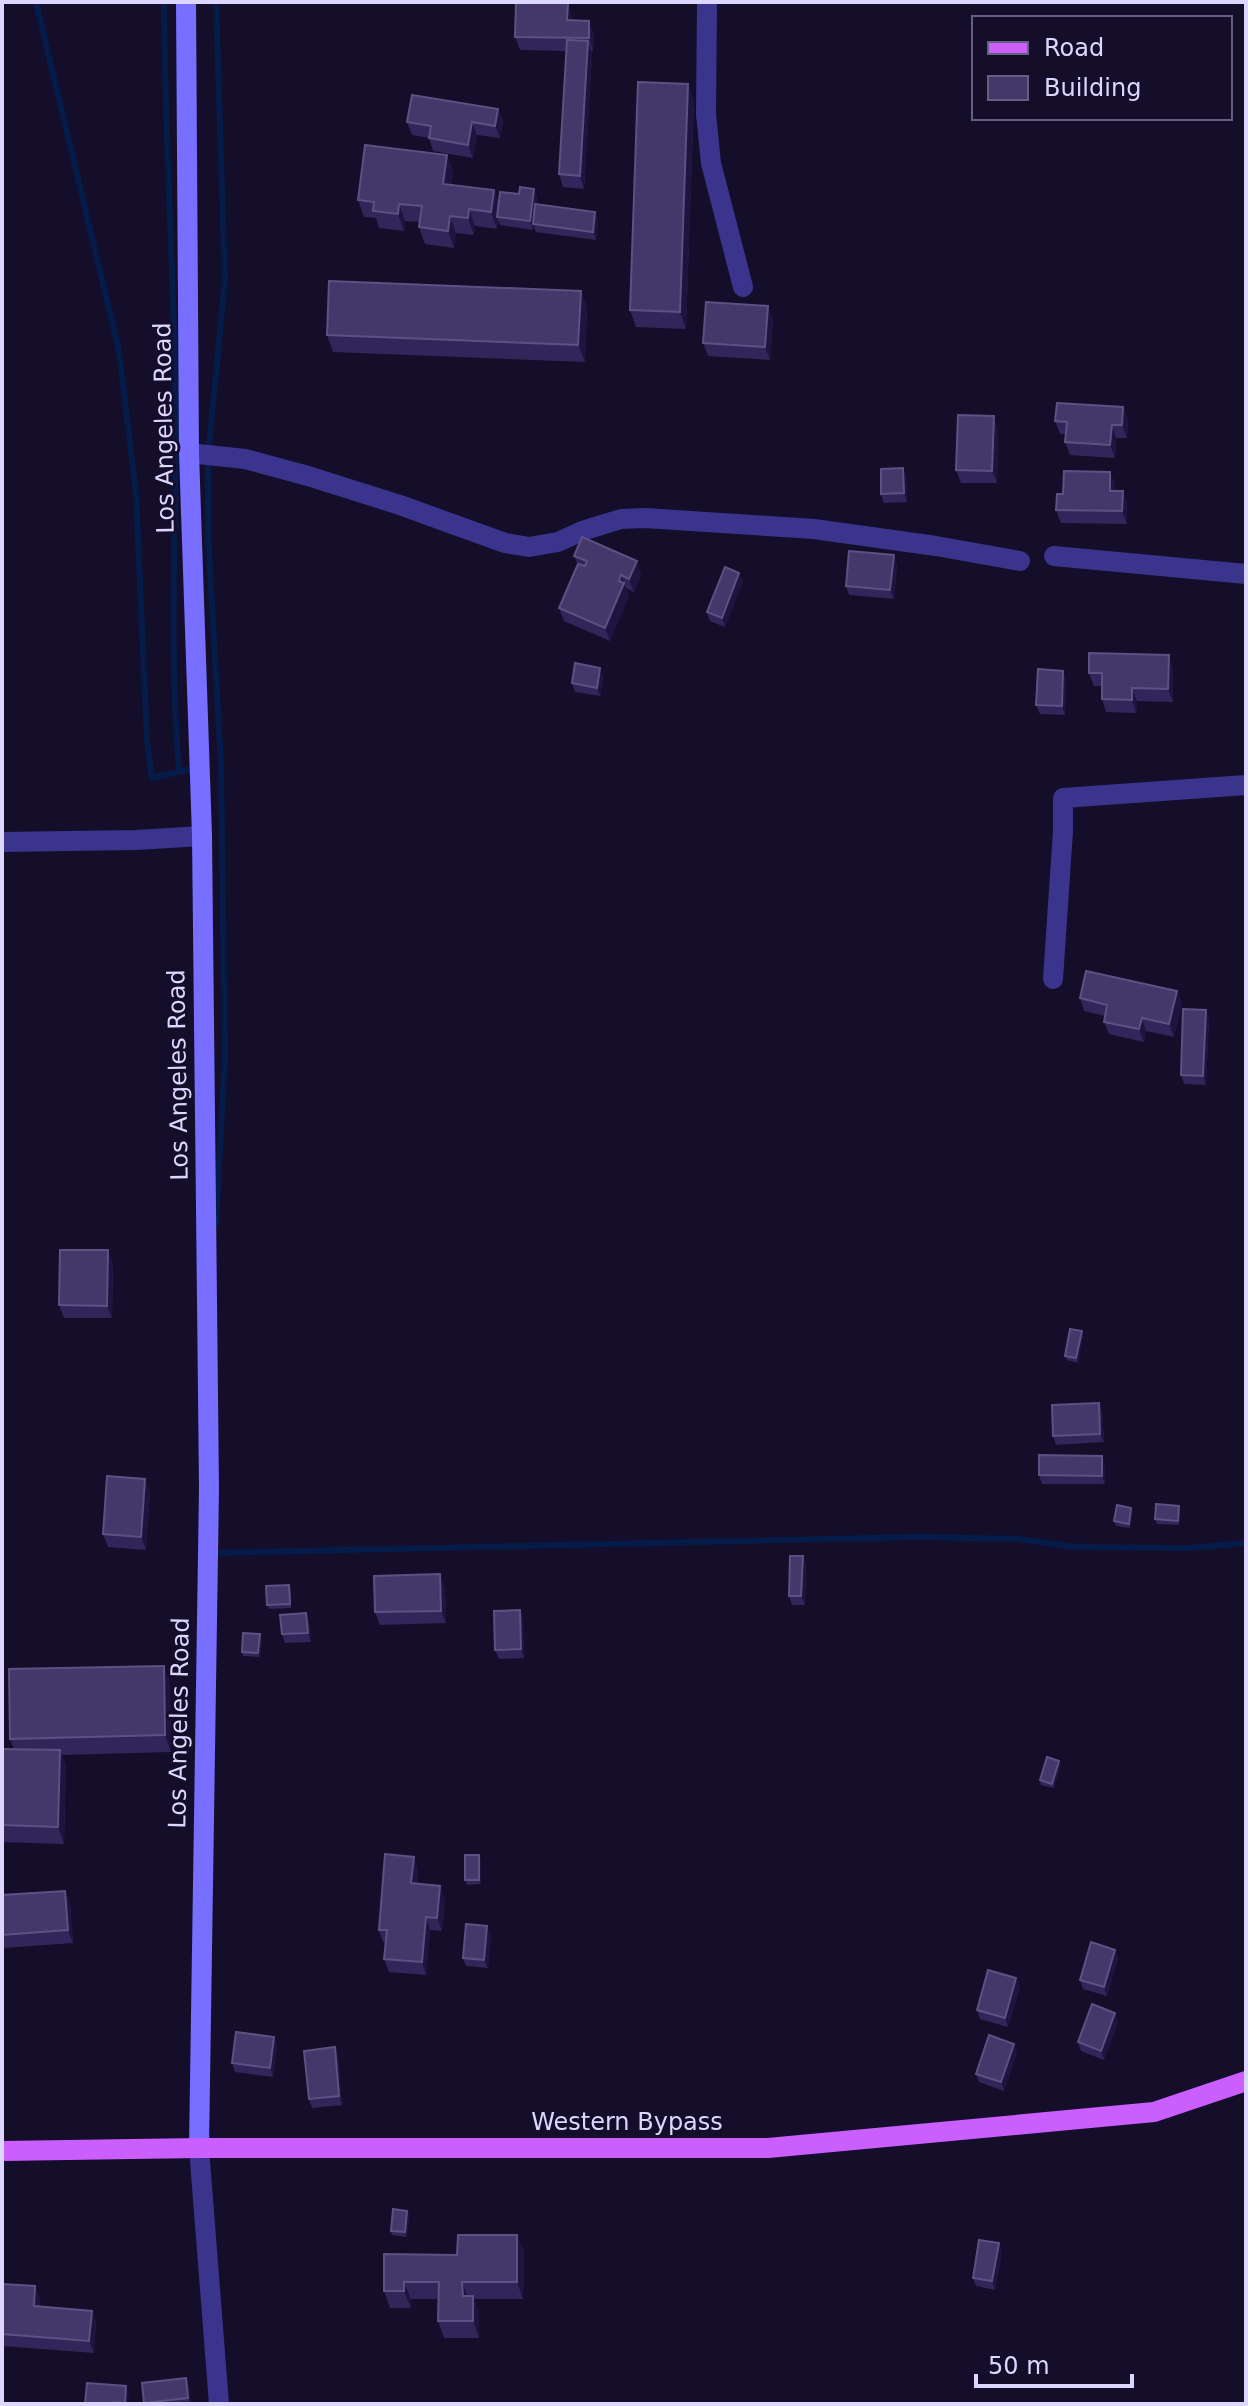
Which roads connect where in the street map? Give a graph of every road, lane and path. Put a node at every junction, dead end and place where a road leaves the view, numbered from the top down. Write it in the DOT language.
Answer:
graph roads {
  1 [pos="186,2"];
  2 [pos="707,2"];
  3 [pos="743,287"];
  4 [pos="189,453"];
  5 [pos="1054,556"];
  6 [pos="1020,561"];
  7 [pos="1246,574"];
  8 [pos="1246,785"];
  9 [pos="202,836"];
  10 [pos="2,842"];
  11 [pos="1053,979"];
  12 [pos="1246,2081"];
  13 [pos="199,2148"];
  14 [pos="2,2151"];
  15 [pos="219,2404"];
  1 -- 4 [label="main road, Los Angeles Road"];
  2 -- 3 [label="street"];
  4 -- 6 [label="street"];
  4 -- 9 [label="main road, Los Angeles Road"];
  5 -- 7 [label="street"];
  8 -- 11 [label="street"];
  9 -- 10 [label="street"];
  9 -- 13 [label="main road, Los Angeles Road"];
  12 -- 13 [label="main road, Western Bypass"];
  13 -- 14 [label="main road, Western Bypass"];
  13 -- 15 [label="street"];
}
